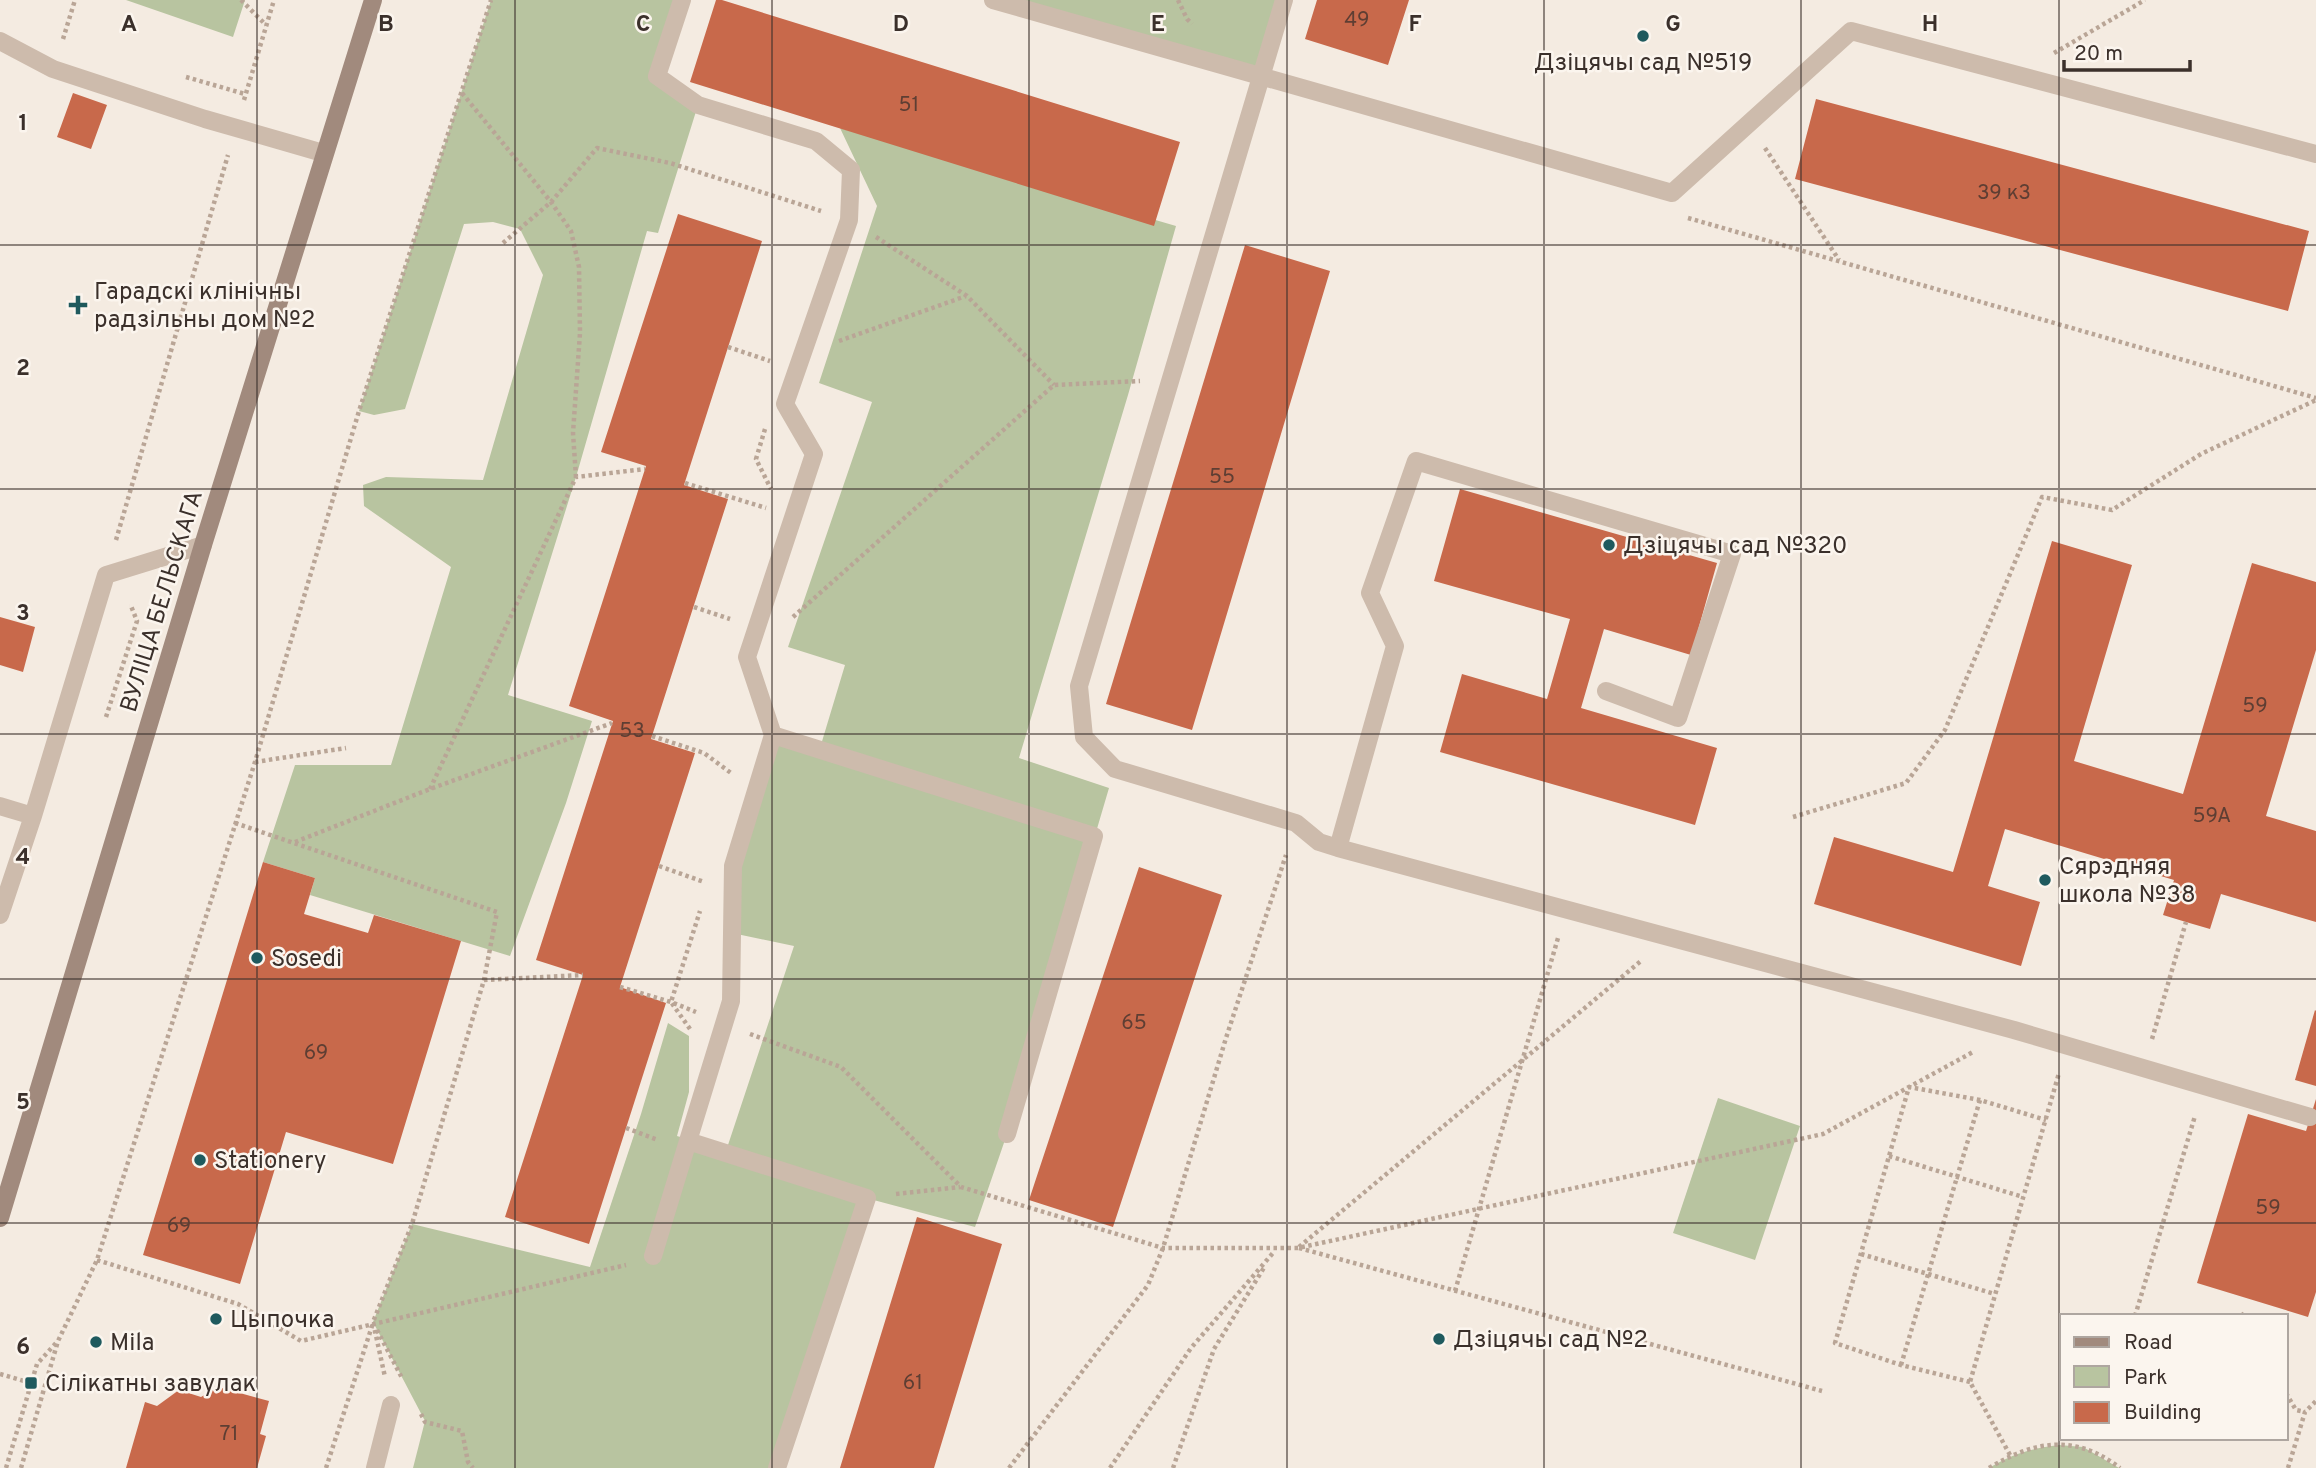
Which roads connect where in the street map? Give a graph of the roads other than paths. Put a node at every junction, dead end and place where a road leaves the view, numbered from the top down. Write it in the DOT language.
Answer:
graph roads {
  1 [pos="373,0"];
  2 [pos="682,0"];
  3 [pos="993,0"];
  4 [pos="1284,0"];
  5 [pos="0,41"];
  6 [pos="1259,76"];
  7 [pos="323,153"];
  8 [pos="2316,154"];
  9 [pos="203,545"];
  10 [pos="1606,691"];
  11 [pos="773,734"];
  12 [pos="0,806"];
  13 [pos="33,816"];
  14 [pos="1338,848"];
  15 [pos="0,915"];
  16 [pos="2310,1117"];
  17 [pos="1007,1134"];
  18 [pos="688,1141"];
  19 [pos="0,1218"];
  20 [pos="653,1256"];
  21 [pos="391,1405"];
  22 [pos="375,1468"];
  23 [pos="777,1468"];
  1 -- 7 [label="main road, ВУЛІЦА БЕЛЬСКАГА"];
  2 -- 11 [label="street"];
  3 -- 6 [label="street"];
  4 -- 6 [label="street"];
  5 -- 7 [label="street"];
  6 -- 8 [label="street"];
  6 -- 14 [label="street"];
  7 -- 9 [label="main road, ВУЛІЦА БЕЛЬСКАГА"];
  9 -- 13 [label="street"];
  9 -- 19 [label="main road, ВУЛІЦА БЕЛЬСКАГА"];
  10 -- 14 [label="street"];
  11 -- 17 [label="street"];
  11 -- 18 [label="street"];
  12 -- 13 [label="street"];
  13 -- 15 [label="street"];
  14 -- 16 [label="street"];
  18 -- 20 [label="street"];
  18 -- 23 [label="street"];
  21 -- 22 [label="street"];
}
